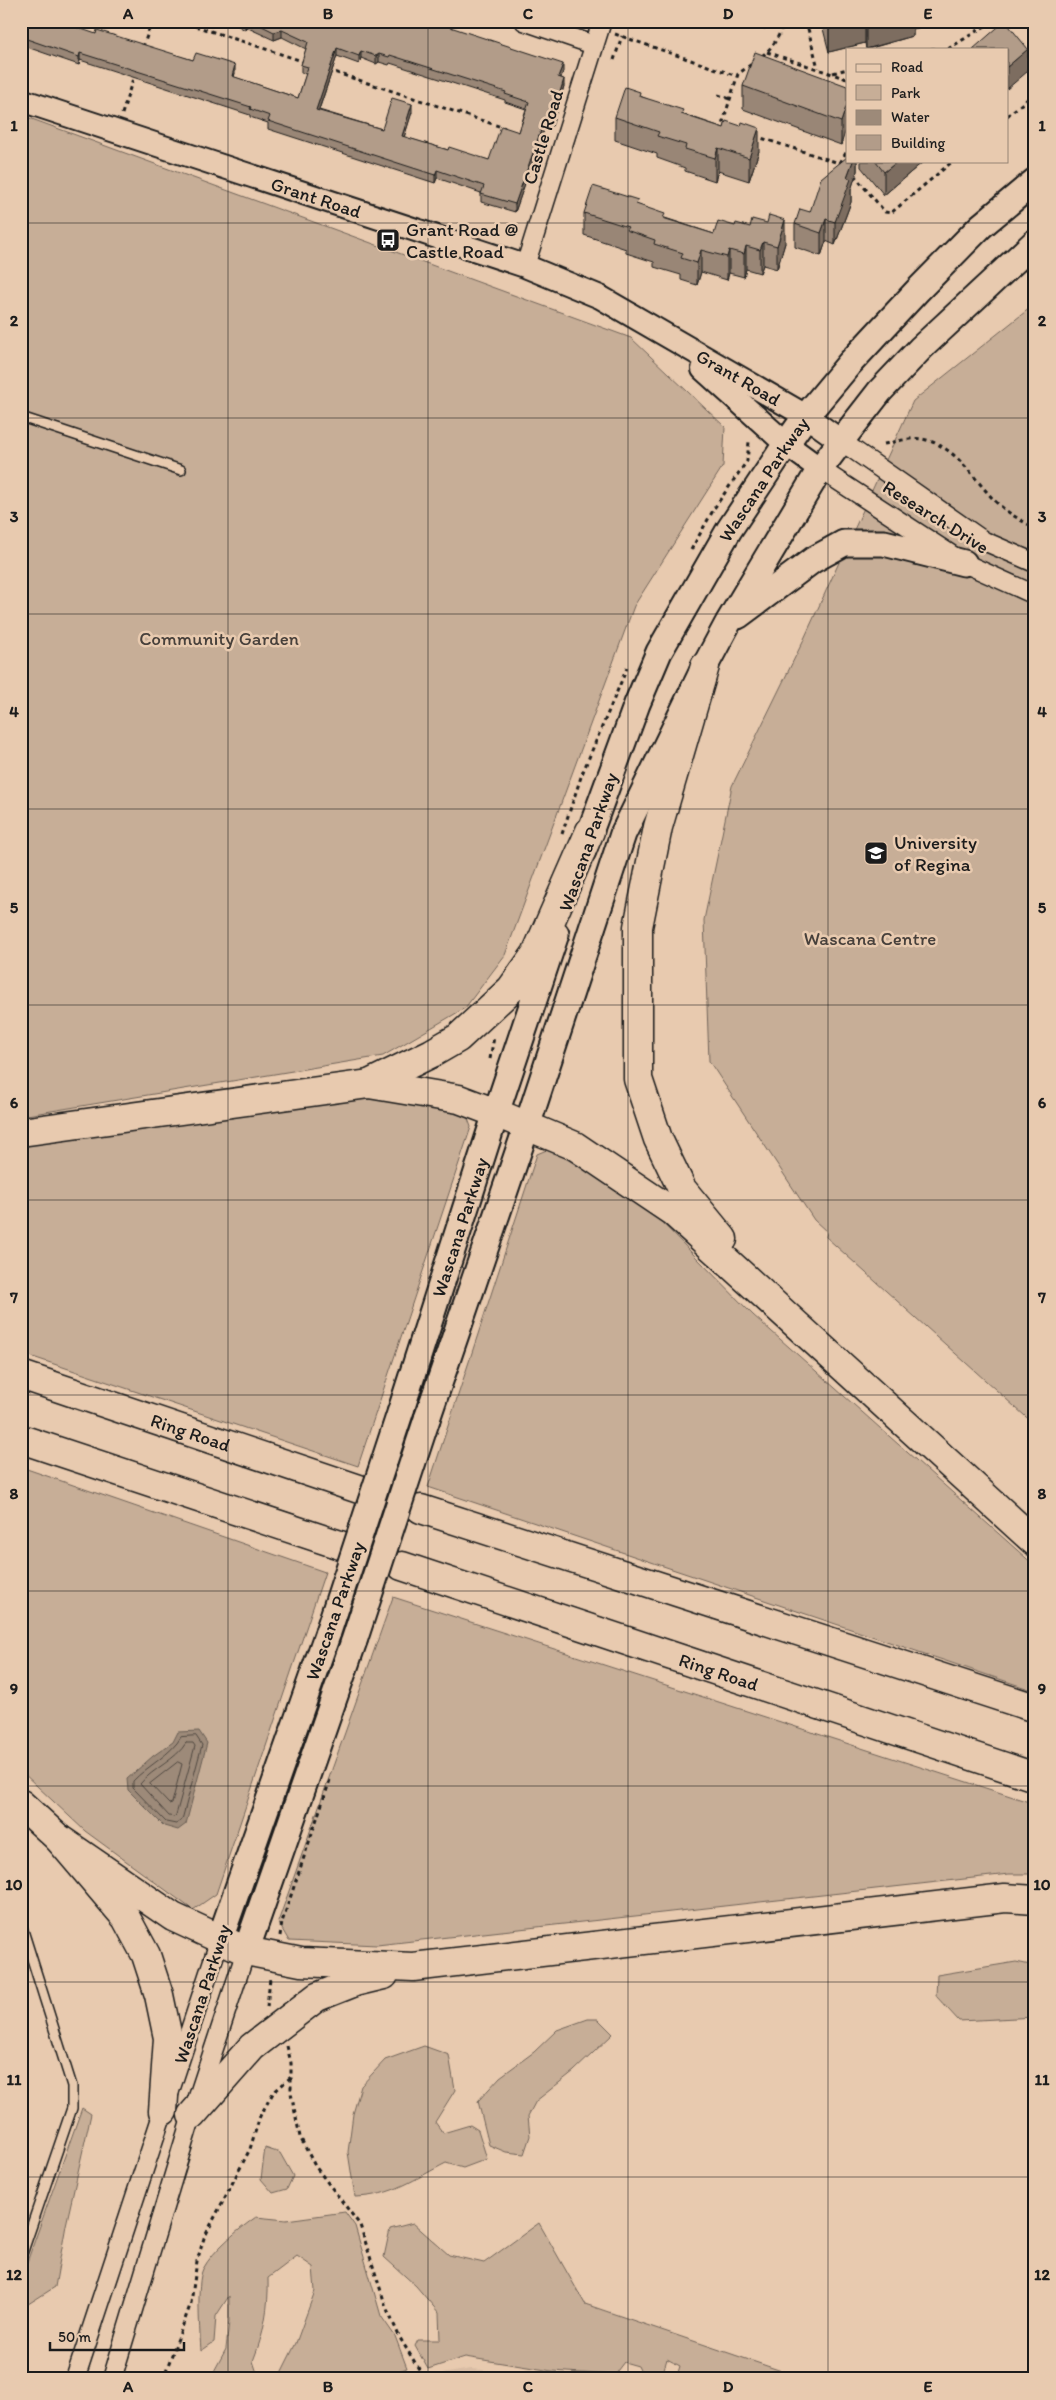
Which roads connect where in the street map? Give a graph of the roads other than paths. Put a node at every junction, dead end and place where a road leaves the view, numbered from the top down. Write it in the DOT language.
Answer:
graph roads {
  1 [pos="524,21"];
  2 [pos="598,32"];
  3 [pos="21,100"];
  4 [pos="1035,181"];
  5 [pos="1035,242"];
  6 [pos="525,266"];
  7 [pos="660,332"];
  8 [pos="806,416"];
  9 [pos="21,417"];
  10 [pos="841,441"];
  11 [pos="786,444"];
  12 [pos="820,469"];
  13 [pos="181,470"];
  14 [pos="964,563"];
  15 [pos="1035,563"];
  16 [pos="1035,595"];
  17 [pos="728,624"];
  18 [pos="706,666"];
  19 [pos="590,831"];
  20 [pos="369,1084"];
  21 [pos="496,1113"];
  22 [pos="527,1126"];
  23 [pos="21,1132"];
  24 [pos="790,1318"];
  25 [pos="21,1375"];
  26 [pos="21,1439"];
  27 [pos="359,1489"];
  28 [pos="421,1509"];
  29 [pos="1035,1542"];
  30 [pos="340,1545"];
  31 [pos="402,1566"];
  32 [pos="1035,1708"];
  33 [pos="1035,1777"];
  34 [pos="21,1804"];
  35 [pos="58,1838"];
  36 [pos="1035,1900"];
  37 [pos="21,1924"];
  38 [pos="220,1939"];
  39 [pos="246,1951"];
  40 [pos="413,1967"];
  41 [pos="164,2111"];
  42 [pos="192,2115"];
  43 [pos="21,2257"];
  44 [pos="75,2379"];
  45 [pos="112,2379"];
  1 -- 2 [label="street"];
  2 -- 6 [label="street, Castle Road"];
  3 -- 6 [label="street, Grant Road"];
  4 -- 8 [label="main road, Wascana Parkway"];
  5 -- 10 [label="main road, Wascana Parkway"];
  6 -- 7 [label="street, Grant Road"];
  7 -- 8 [label="street, Grant Road"];
  7 -- 11 [label="street, Grant Road"];
  8 -- 10 [label="street, Grant Road"];
  8 -- 11 [label="main road, Wascana Parkway"];
  9 -- 13 [label="lane"];
  10 -- 12 [label="main road, Wascana Parkway"];
  10 -- 15 [label="street, Research Drive"];
  11 -- 12 [label="street, Grant Road"];
  11 -- 19 [label="main road, Wascana Parkway"];
  12 -- 14 [label="street, Research Drive"];
  12 -- 17 [label="main road, Wascana Parkway"];
  14 -- 16 [label="street, Research Drive"];
  14 -- 17 [label="main road"];
  17 -- 18 [label="main road, Wascana Parkway"];
  18 -- 22 [label="main road, Wascana Parkway"];
  18 -- 24 [label="highway"];
  19 -- 20 [label="highway"];
  19 -- 21 [label="main road, Wascana Parkway"];
  20 -- 21 [label="highway"];
  20 -- 23 [label="highway"];
  21 -- 22 [label="highway"];
  21 -- 38 [label="main road, Wascana Parkway, bridge"];
  22 -- 24 [label="highway"];
  22 -- 39 [label="main road, Wascana Parkway, bridge"];
  24 -- 29 [label="highway"];
  25 -- 27 [label="highway, Ring Road"];
  26 -- 30 [label="highway"];
  28 -- 32 [label="highway"];
  31 -- 33 [label="highway, Ring Road"];
  34 -- 35 [label="highway"];
  35 -- 38 [label="highway"];
  35 -- 41 [label="highway"];
  36 -- 40 [label="highway"];
  37 -- 43 [label="lane"];
  38 -- 39 [label="highway"];
  38 -- 41 [label="street, Wascana Parkway"];
  39 -- 40 [label="highway"];
  39 -- 42 [label="street, Wascana Parkway"];
  40 -- 42 [label="highway"];
  41 -- 44 [label="street, Wascana Parkway"];
  42 -- 45 [label="street, Wascana Parkway"];
}
